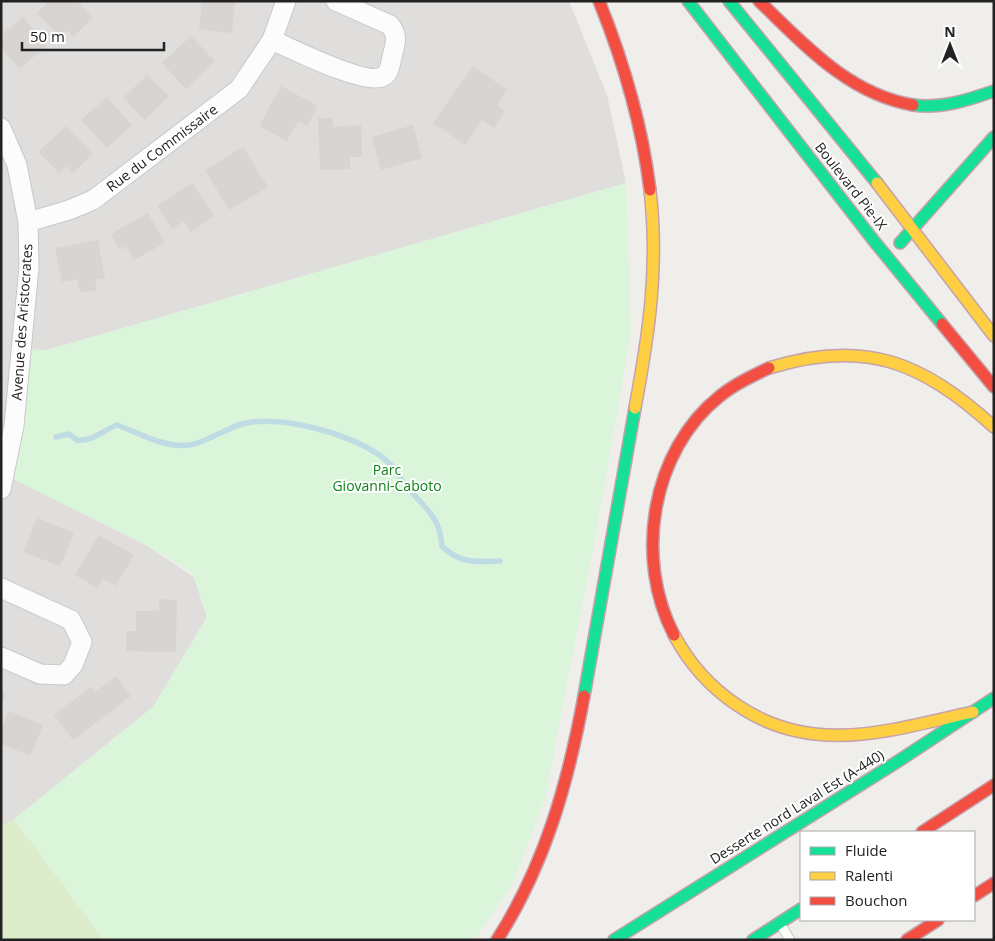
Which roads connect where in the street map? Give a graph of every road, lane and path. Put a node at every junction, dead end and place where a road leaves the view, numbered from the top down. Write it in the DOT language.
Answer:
graph roads {
  1 [pos="286,1"];
  2 [pos="336,1"];
  3 [pos="599,1"];
  4 [pos="688,1"];
  5 [pos="729,1"];
  6 [pos="759,1"];
  7 [pos="272,40"];
  8 [pos="994,91"];
  9 [pos="1,128"];
  10 [pos="994,136"];
  11 [pos="28,222"];
  12 [pos="912,229"];
  13 [pos="887,256"];
  14 [pos="994,336"];
  15 [pos="994,387"];
  16 [pos="994,428"];
  17 [pos="1,489"];
  18 [pos="1,588"];
  19 [pos="1,657"];
  20 [pos="994,698"];
  21 [pos="972,712"];
  22 [pos="994,785"];
  23 [pos="924,831"];
  24 [pos="994,883"];
  25 [pos="975,895"];
  26 [pos="800,911"];
  27 [pos="936,921"];
  28 [pos="780,923"];
  29 [pos="497,940"];
  30 [pos="614,940"];
  31 [pos="753,940"];
  32 [pos="790,940"];
  33 [pos="907,940"];
  1 -- 7 [label="street, Rue du Commissaire"];
  2 -- 7 [label="street"];
  3 -- 29 [label="highway"];
  4 -- 13 [label="highway, Boulevard Pie-IX"];
  5 -- 12 [label="highway, Boulevard Pie-IX"];
  6 -- 8 [label="highway"];
  7 -- 11 [label="street, Rue du Commissaire"];
  9 -- 11 [label="street, Avenue des Aristocrates"];
  10 -- 12 [label="highway"];
  11 -- 17 [label="street, Avenue des Aristocrates"];
  12 -- 13 [label="highway"];
  12 -- 14 [label="highway, Boulevard Pie-IX"];
  13 -- 15 [label="highway, Boulevard Pie-IX"];
  16 -- 21 [label="highway"];
  18 -- 19 [label="street"];
  20 -- 21 [label="highway, Desserte nord Laval Est (A-440)"];
  21 -- 30 [label="highway, Desserte nord Laval Est (A-440)"];
  22 -- 23 [label="highway"];
  24 -- 25 [label="highway"];
  26 -- 28 [label="highway"];
  27 -- 33 [label="highway"];
  28 -- 31 [label="highway"];
  28 -- 32 [label="lane"];
}
